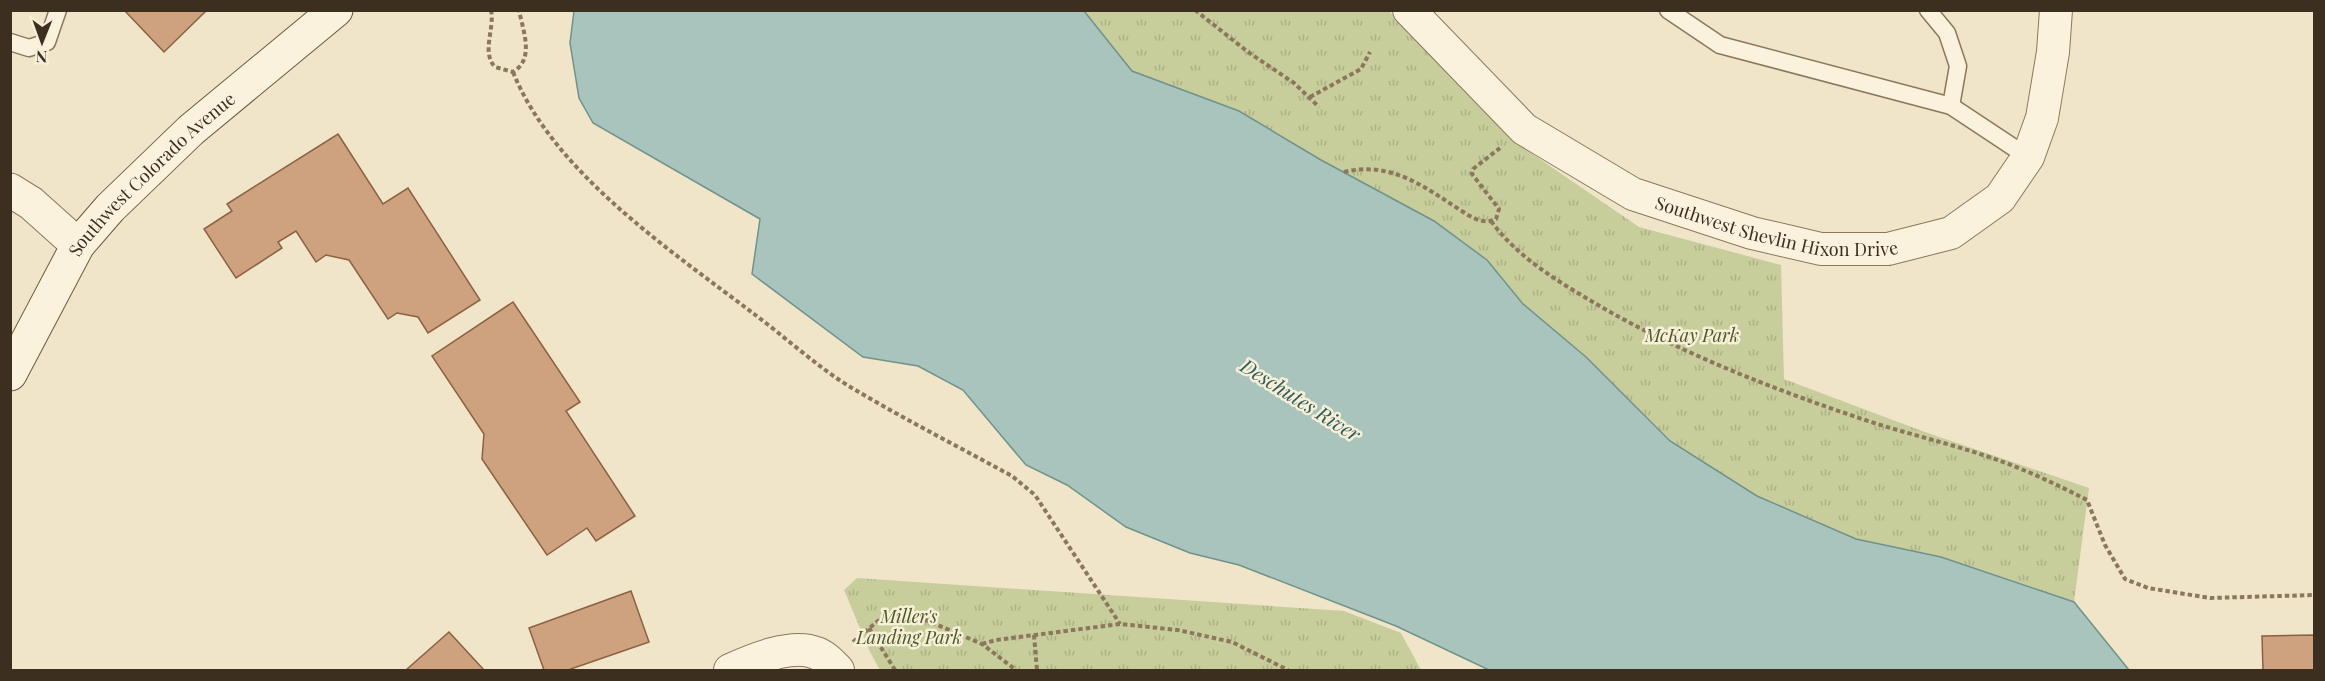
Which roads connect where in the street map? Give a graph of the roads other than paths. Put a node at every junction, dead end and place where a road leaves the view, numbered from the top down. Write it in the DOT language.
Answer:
graph roads {
  1 [pos="57,10"];
  2 [pos="336,10"];
  3 [pos="1409,10"];
  4 [pos="1668,10"];
  5 [pos="1928,10"];
  6 [pos="2056,10"];
  7 [pos="10,42"];
  8 [pos="1951,106"];
  9 [pos="2028,157"];
  10 [pos="10,190"];
  11 [pos="78,244"];
  12 [pos="10,374"];
  13 [pos="834,666"];
  14 [pos="730,670"];
  1 -- 7 [label="lane"];
  2 -- 11 [label="main road, Southwest Colorado Avenue"];
  3 -- 9 [label="street, Southwest Shevlin Hixon Drive"];
  4 -- 8 [label="lane"];
  5 -- 8 [label="lane"];
  6 -- 9 [label="street, Southwest Shevlin Hixon Drive"];
  8 -- 9 [label="lane"];
  10 -- 11 [label="main road"];
  11 -- 12 [label="main road, Southwest Colorado Avenue"];
  13 -- 14 [label="street"];
}
